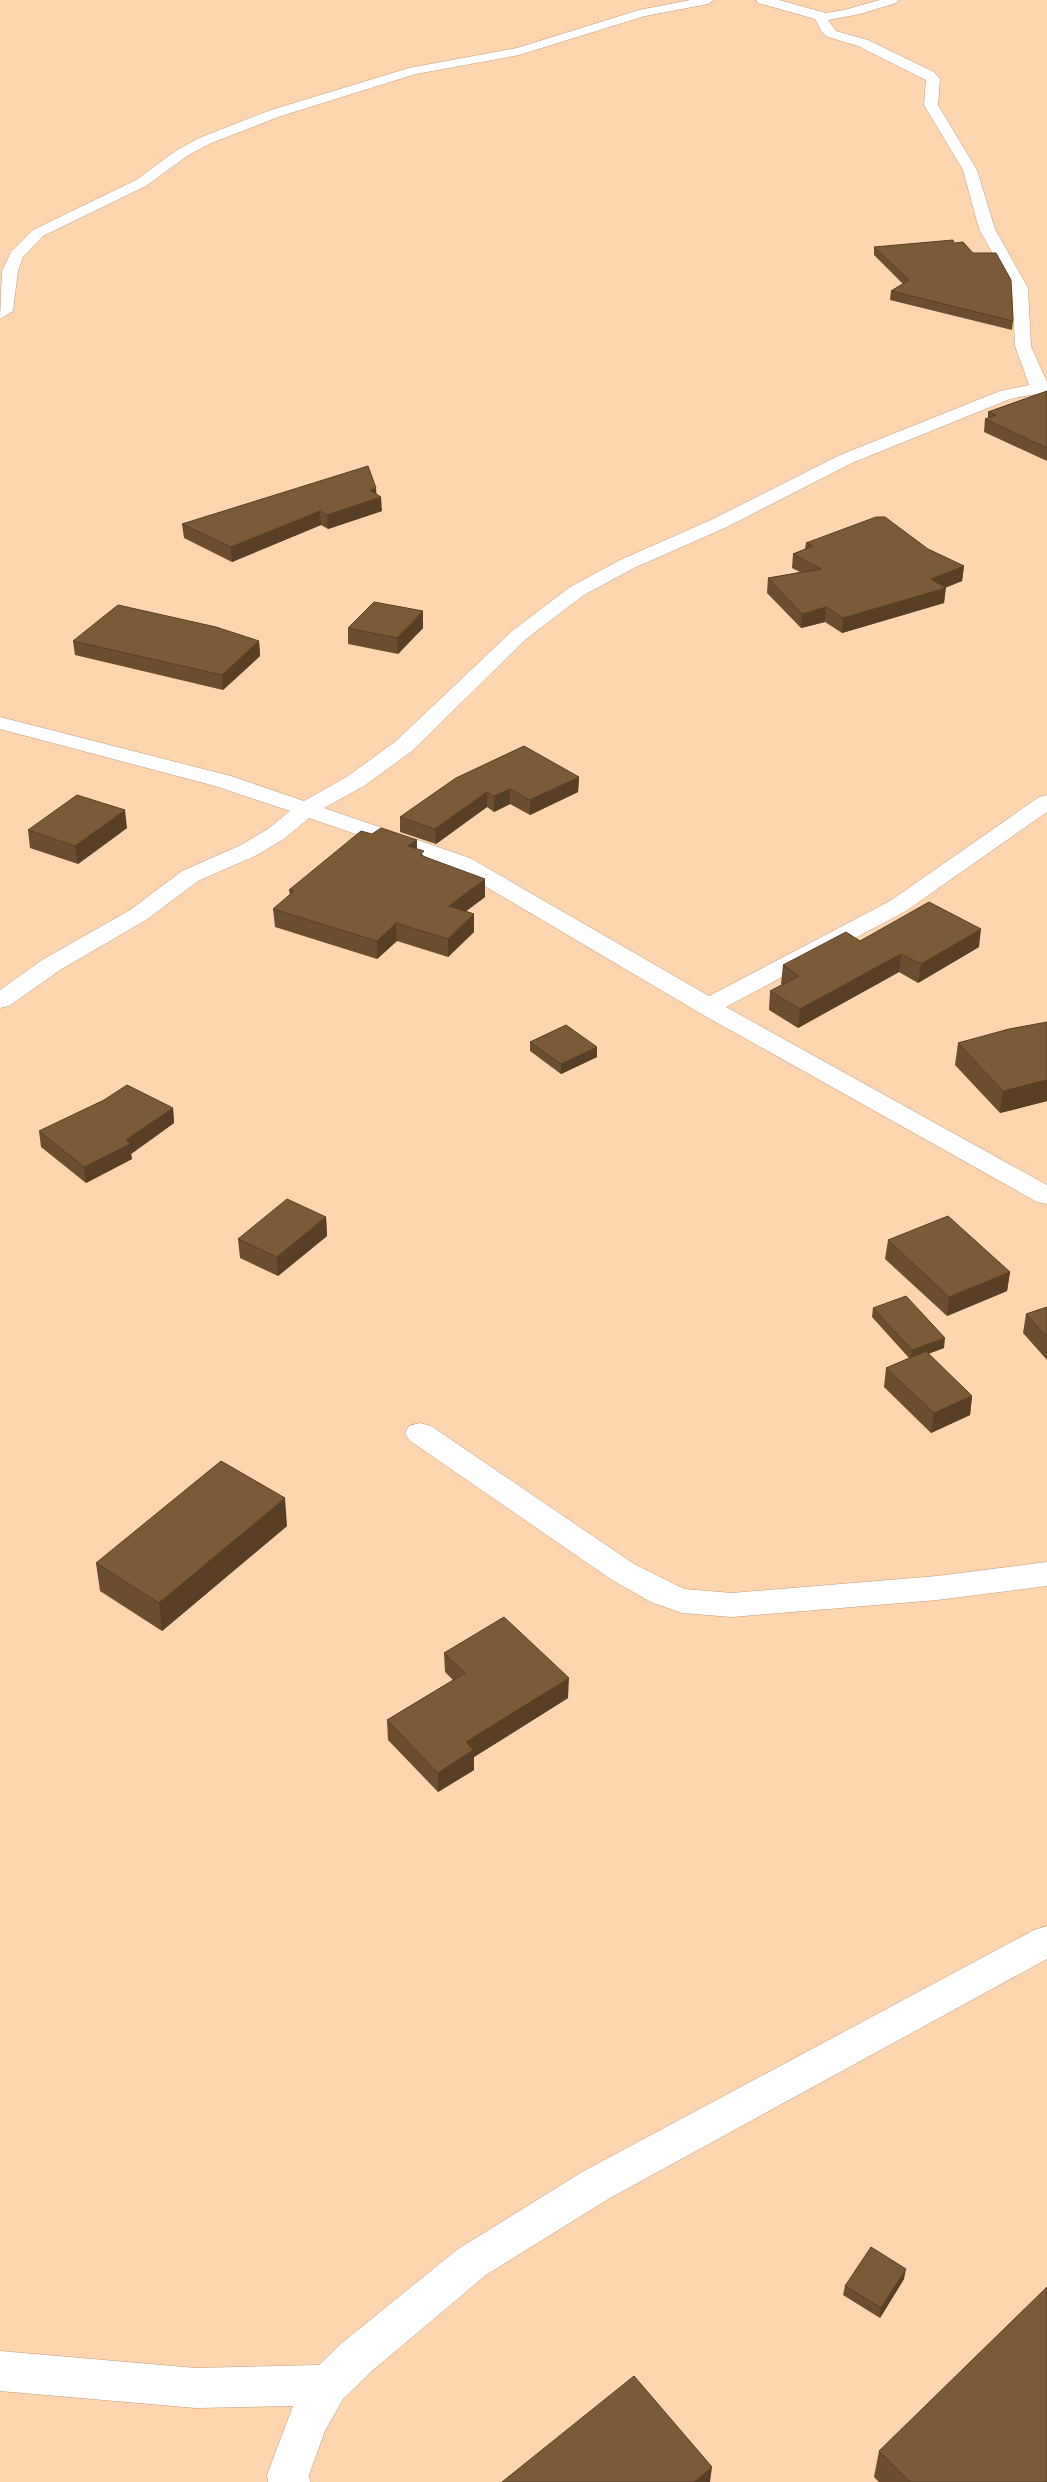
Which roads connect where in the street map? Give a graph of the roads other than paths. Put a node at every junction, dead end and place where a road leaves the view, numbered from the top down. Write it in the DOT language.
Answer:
graph roads {
  1 [pos="708,0"];
  2 [pos="762,0"];
  3 [pos="892,0"];
  4 [pos="820,17"];
  5 [pos="0,314"];
  6 [pos="1043,388"];
  7 [pos="0,723"];
  8 [pos="1047,802"];
  9 [pos="306,809"];
  10 [pos="0,1001"];
  11 [pos="707,1007"];
  12 [pos="1047,1196"];
  13 [pos="420,1433"];
  14 [pos="1047,1574"];
  15 [pos="1047,1941"];
  16 [pos="0,2371"];
  17 [pos="328,2385"];
  18 [pos="289,2482"];
  1 -- 5 [label="street"];
  2 -- 4 [label="street"];
  3 -- 4 [label="street"];
  4 -- 6 [label="street"];
  6 -- 9 [label="street"];
  7 -- 9 [label="street"];
  8 -- 11 [label="street"];
  9 -- 10 [label="street"];
  9 -- 11 [label="street"];
  11 -- 12 [label="street"];
  13 -- 14 [label="street"];
  15 -- 17 [label="street"];
  16 -- 17 [label="street"];
  17 -- 18 [label="street"];
}
